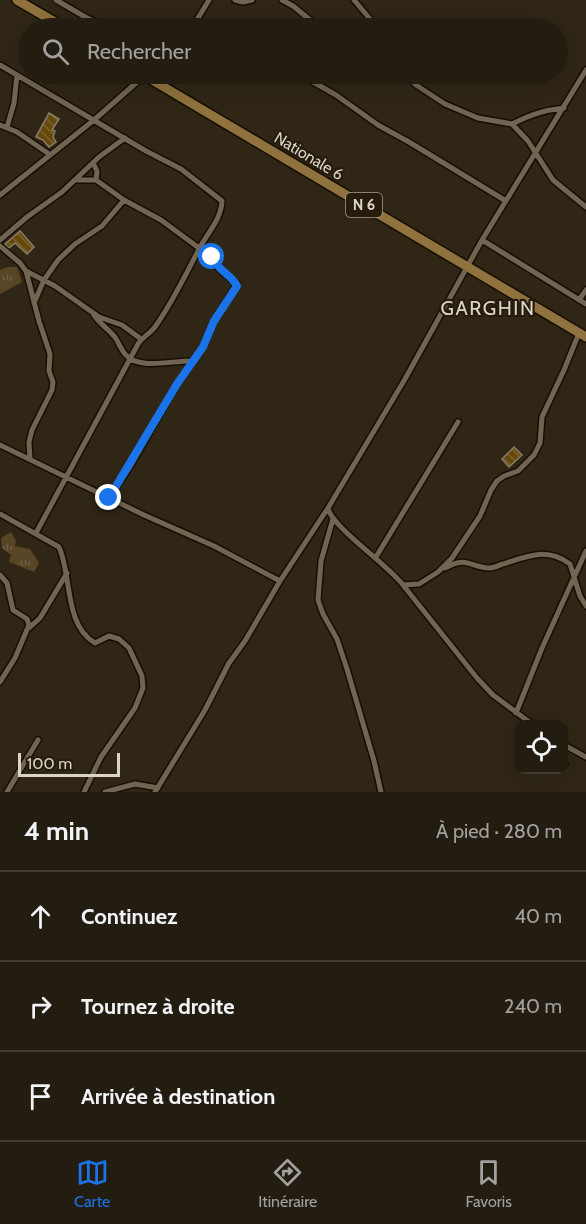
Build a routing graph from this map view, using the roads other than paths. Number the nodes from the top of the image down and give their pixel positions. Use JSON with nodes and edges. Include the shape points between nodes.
{"nodes":[{"id":1,"x":17,"y":0,"type":"edge"},
{"id":2,"x":56,"y":0,"type":"edge"},
{"id":3,"x":209,"y":0,"type":"edge"},
{"id":4,"x":235,"y":0,"type":"edge"},
{"id":5,"x":252,"y":0,"type":"edge"},
{"id":6,"x":282,"y":0,"type":"edge"},
{"id":7,"x":354,"y":0,"type":"edge"},
{"id":8,"x":47,"y":18,"type":"edge"},
{"id":9,"x":91,"y":18,"type":"edge"},
{"id":10,"x":198,"y":18,"type":"edge"},
{"id":11,"x":308,"y":18,"type":"edge"},
{"id":12,"x":369,"y":18,"type":"edge"},
{"id":13,"x":0,"y":65,"type":"edge"},
{"id":14,"x":586,"y":70,"type":"edge"},
{"id":15,"x":17,"y":75,"type":"joint"},
{"id":16,"x":32,"y":84,"type":"edge"},
{"id":17,"x":132,"y":84,"type":"edge"},
{"id":18,"x":159,"y":84,"type":"edge"},
{"id":19,"x":317,"y":84,"type":"edge"},
{"id":20,"x":415,"y":84,"type":"edge"},
{"id":21,"x":564,"y":108,"type":"junction"},
{"id":22,"x":93,"y":120,"type":"junction"},
{"id":23,"x":512,"y":124,"type":"junction"},
{"id":24,"x":0,"y":125,"type":"edge"},
{"id":25,"x":7,"y":127,"type":"junction"},
{"id":26,"x":125,"y":138,"type":"junction"},
{"id":27,"x":536,"y":153,"type":"junction"},
{"id":28,"x":49,"y":154,"type":"junction"},
{"id":29,"x":93,"y":164,"type":"junction"},
{"id":30,"x":77,"y":180,"type":"junction"},
{"id":31,"x":96,"y":180,"type":"junction"},
{"id":32,"x":0,"y":195,"type":"edge"},
{"id":33,"x":124,"y":200,"type":"junction"},
{"id":34,"x":506,"y":201,"type":"junction"},
{"id":35,"x":586,"y":207,"type":"edge"},
{"id":36,"x":0,"y":240,"type":"edge"},
{"id":37,"x":482,"y":240,"type":"junction"},
{"id":38,"x":0,"y":246,"type":"edge"},
{"id":39,"x":199,"y":248,"type":"junction"},
{"id":40,"x":467,"y":266,"type":"junction"},
{"id":41,"x":26,"y":272,"type":"junction"},
{"id":42,"x":44,"y":280,"type":"junction"},
{"id":43,"x":586,"y":290,"type":"edge"},
{"id":44,"x":579,"y":300,"type":"junction"},
{"id":45,"x":33,"y":303,"type":"junction"},
{"id":46,"x":586,"y":304,"type":"edge"},
{"id":47,"x":93,"y":312,"type":"junction"},
{"id":48,"x":583,"y":335,"type":"edge"},
{"id":49,"x":141,"y":339,"type":"junction"},
{"id":50,"x":131,"y":360,"type":"junction"},
{"id":51,"x":193,"y":361,"type":"junction"},
{"id":52,"x":459,"y":422,"type":"dead end"},
{"id":53,"x":0,"y":445,"type":"edge"},
{"id":54,"x":30,"y":459,"type":"junction"},
{"id":55,"x":65,"y":477,"type":"junction"},
{"id":56,"x":109,"y":498,"type":"junction"},
{"id":57,"x":328,"y":508,"type":"junction"},
{"id":58,"x":0,"y":514,"type":"edge"},
{"id":59,"x":333,"y":519,"type":"junction"},
{"id":60,"x":36,"y":534,"type":"junction"},
{"id":61,"x":586,"y":551,"type":"edge"},
{"id":62,"x":376,"y":557,"type":"junction"},
{"id":63,"x":438,"y":572,"type":"junction"},
{"id":64,"x":67,"y":573,"type":"junction"},
{"id":65,"x":0,"y":575,"type":"edge"},
{"id":66,"x":574,"y":576,"type":"junction"},
{"id":67,"x":280,"y":581,"type":"junction"},
{"id":68,"x":403,"y":585,"type":"junction"},
{"id":69,"x":586,"y":606,"type":"edge"},
{"id":70,"x":28,"y":628,"type":"junction"},
{"id":71,"x":0,"y":682,"type":"edge"},
{"id":72,"x":516,"y":713,"type":"junction"},
{"id":73,"x":526,"y":720,"type":"edge"},
{"id":74,"x":38,"y":740,"type":"dead end"},
{"id":75,"x":568,"y":746,"type":"edge"},
{"id":76,"x":586,"y":757,"type":"edge"},
{"id":77,"x":157,"y":790,"type":"edge"},
{"id":78,"x":7,"y":792,"type":"edge"},
{"id":79,"x":84,"y":792,"type":"edge"},
{"id":80,"x":105,"y":792,"type":"edge"},
{"id":81,"x":381,"y":792,"type":"edge"}],
"edges":[{"from":1,"to":8,"type":"main road"},
{"from":2,"to":9,"type":"street"},
{"from":3,"to":10,"type":"street"},
{"from":4,"to":5,"type":"street"},
{"from":6,"to":11,"type":"street"},
{"from":7,"to":12,"type":"street"},
{"from":13,"to":15,"type":"street"},
{"from":14,"to":21,"type":"street"},
{"from":15,"to":25,"type":"street"},
{"from":16,"to":22,"type":"street"},
{"from":17,"to":22,"type":"street"},
{"from":18,"to":40,"type":"main road","name":"Nationale 6","number":"N 6"},
{"from":19,"to":34,"type":"street","via":[[378,126]]},
{"from":20,"to":23,"type":"street","via":[[477,118]]},
{"from":21,"to":23,"type":"street","via":[[544,110]]},
{"from":21,"to":27,"type":"street"},
{"from":22,"to":26,"type":"street"},
{"from":22,"to":28,"type":"street"},
{"from":23,"to":27,"type":"street"},
{"from":24,"to":25,"type":"street"},
{"from":25,"to":28,"type":"street"},
{"from":26,"to":29,"type":"street"},
{"from":26,"to":39,"type":"street","via":[[181,169],[222,201],[219,218]]},
{"from":27,"to":34,"type":"street"},
{"from":27,"to":35,"type":"street","via":[[553,180]]},
{"from":28,"to":32,"type":"street"},
{"from":29,"to":30,"type":"street"},
{"from":29,"to":31,"type":"street"},
{"from":30,"to":31,"type":"street"},
{"from":30,"to":36,"type":"street"},
{"from":31,"to":33,"type":"street"},
{"from":33,"to":39,"type":"street","via":[[161,220]]},
{"from":33,"to":42,"type":"street","via":[[102,226],[64,253]]},
{"from":34,"to":37,"type":"street"},
{"from":37,"to":40,"type":"street"},
{"from":37,"to":44,"type":"street"},
{"from":38,"to":41,"type":"street"},
{"from":39,"to":49,"type":"street","via":[[167,309]]},
{"from":39,"to":51,"type":"street","via":[[210,253],[219,269],[237,286]]},
{"from":40,"to":48,"type":"main road","name":"Nationale 6","number":"N 6"},
{"from":40,"to":57,"type":"street"},
{"from":41,"to":42,"type":"street"},
{"from":41,"to":45,"type":"street"},
{"from":42,"to":45,"type":"street"},
{"from":42,"to":47,"type":"street"},
{"from":43,"to":44,"type":"street"},
{"from":44,"to":46,"type":"street"},
{"from":45,"to":54,"type":"street","via":[[50,354],[53,382],[32,430]]},
{"from":47,"to":49,"type":"street"},
{"from":47,"to":50,"type":"street"},
{"from":48,"to":63,"type":"street","via":[[542,417],[537,449],[518,471],[497,481],[480,516]]},
{"from":49,"to":50,"type":"street"},
{"from":50,"to":51,"type":"street"},
{"from":50,"to":55,"type":"street"},
{"from":51,"to":56,"type":"street"},
{"from":52,"to":62,"type":"street"},
{"from":53,"to":54,"type":"street"},
{"from":54,"to":55,"type":"street"},
{"from":55,"to":56,"type":"street"},
{"from":55,"to":60,"type":"street"},
{"from":56,"to":67,"type":"street"},
{"from":57,"to":59,"type":"street"},
{"from":57,"to":67,"type":"street"},
{"from":58,"to":60,"type":"street"},
{"from":59,"to":62,"type":"street"},
{"from":59,"to":81,"type":"street","via":[[321,561],[318,600],[347,669]]},
{"from":60,"to":64,"type":"street","via":[[59,548]]},
{"from":61,"to":66,"type":"street"},
{"from":62,"to":68,"type":"street"},
{"from":63,"to":66,"type":"street","via":[[454,562],[489,568],[549,554],[570,564]]},
{"from":63,"to":68,"type":"street","via":[[419,584]]},
{"from":64,"to":70,"type":"street","via":[[40,618]]},
{"from":64,"to":79,"type":"street","via":[[72,613],[86,636],[95,642],[109,636],[119,639],[129,648],[142,676],[135,708],[101,757]]},
{"from":65,"to":70,"type":"street","via":[[7,583],[11,607],[29,622]]},
{"from":66,"to":69,"type":"street"},
{"from":66,"to":72,"type":"street"},
{"from":67,"to":77,"type":"street"},
{"from":68,"to":72,"type":"street","via":[[477,678]]},
{"from":70,"to":71,"type":"street"},
{"from":72,"to":73,"type":"street"},
{"from":74,"to":78,"type":"street"},
{"from":75,"to":76,"type":"street"},
{"from":77,"to":80,"type":"street","via":[[135,784]]}]}
